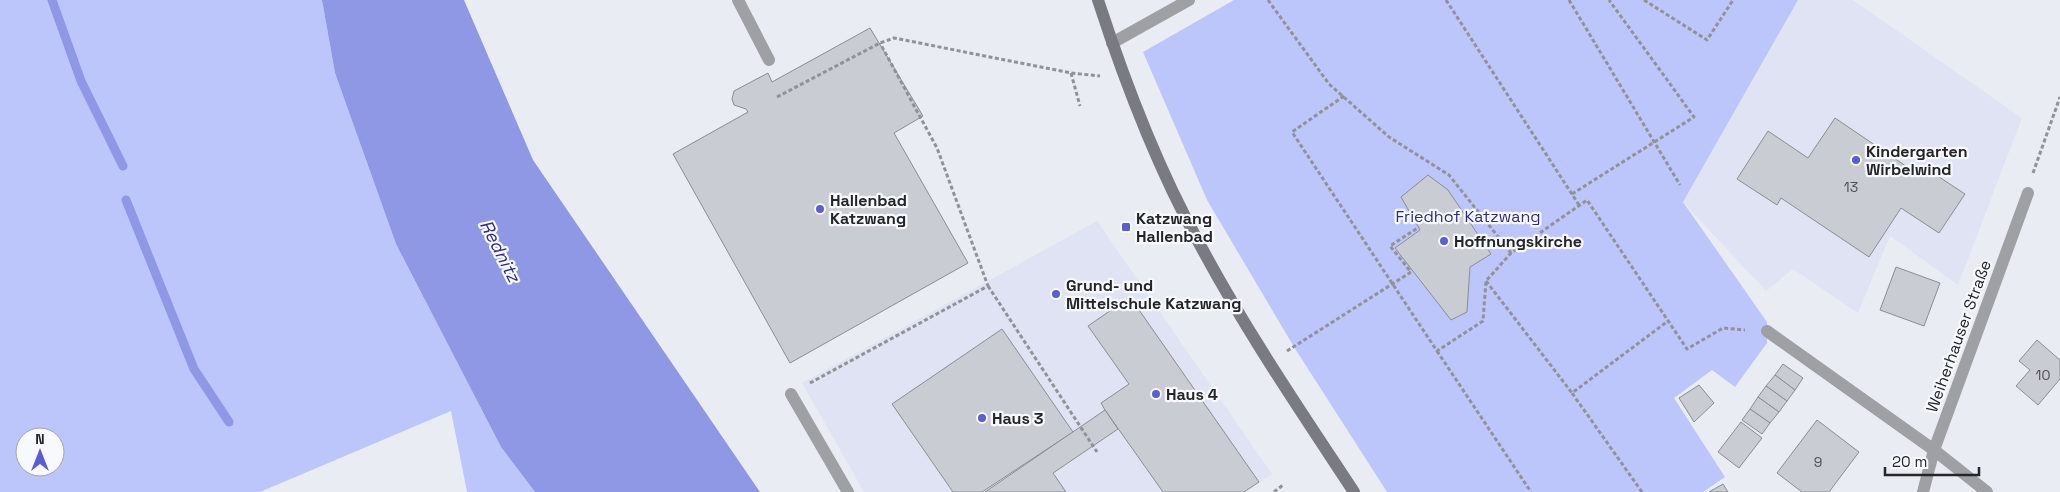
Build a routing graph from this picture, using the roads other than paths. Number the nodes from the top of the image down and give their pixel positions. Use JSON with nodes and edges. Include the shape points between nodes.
{"nodes":[{"id":1,"x":738,"y":0,"type":"edge"},
{"id":2,"x":1098,"y":0,"type":"edge"},
{"id":3,"x":1188,"y":0,"type":"edge"},
{"id":4,"x":1112,"y":43,"type":"junction"},
{"id":5,"x":769,"y":60,"type":"dead end"},
{"id":6,"x":2028,"y":193,"type":"road end"},
{"id":7,"x":1767,"y":331,"type":"road end"},
{"id":8,"x":792,"y":394,"type":"road end"},
{"id":9,"x":1934,"y":450,"type":"junction"},
{"id":10,"x":848,"y":492,"type":"edge"},
{"id":11,"x":1354,"y":492,"type":"edge"},
{"id":12,"x":1923,"y":492,"type":"edge"},
{"id":13,"x":1987,"y":492,"type":"edge"}],
"edges":[{"from":1,"to":5,"type":"street"},
{"from":2,"to":4,"type":"main road"},
{"from":3,"to":4,"type":"street"},
{"from":4,"to":11,"type":"main road","via":[[1142,123],[1186,220],[1268,361]]},
{"from":6,"to":9,"type":"street","name":"Weiherhauser Straße"},
{"from":7,"to":9,"type":"street"},
{"from":8,"to":10,"type":"street"},
{"from":9,"to":12,"type":"street","name":"Weiherhauser Straße"},
{"from":9,"to":13,"type":"street"}]}
